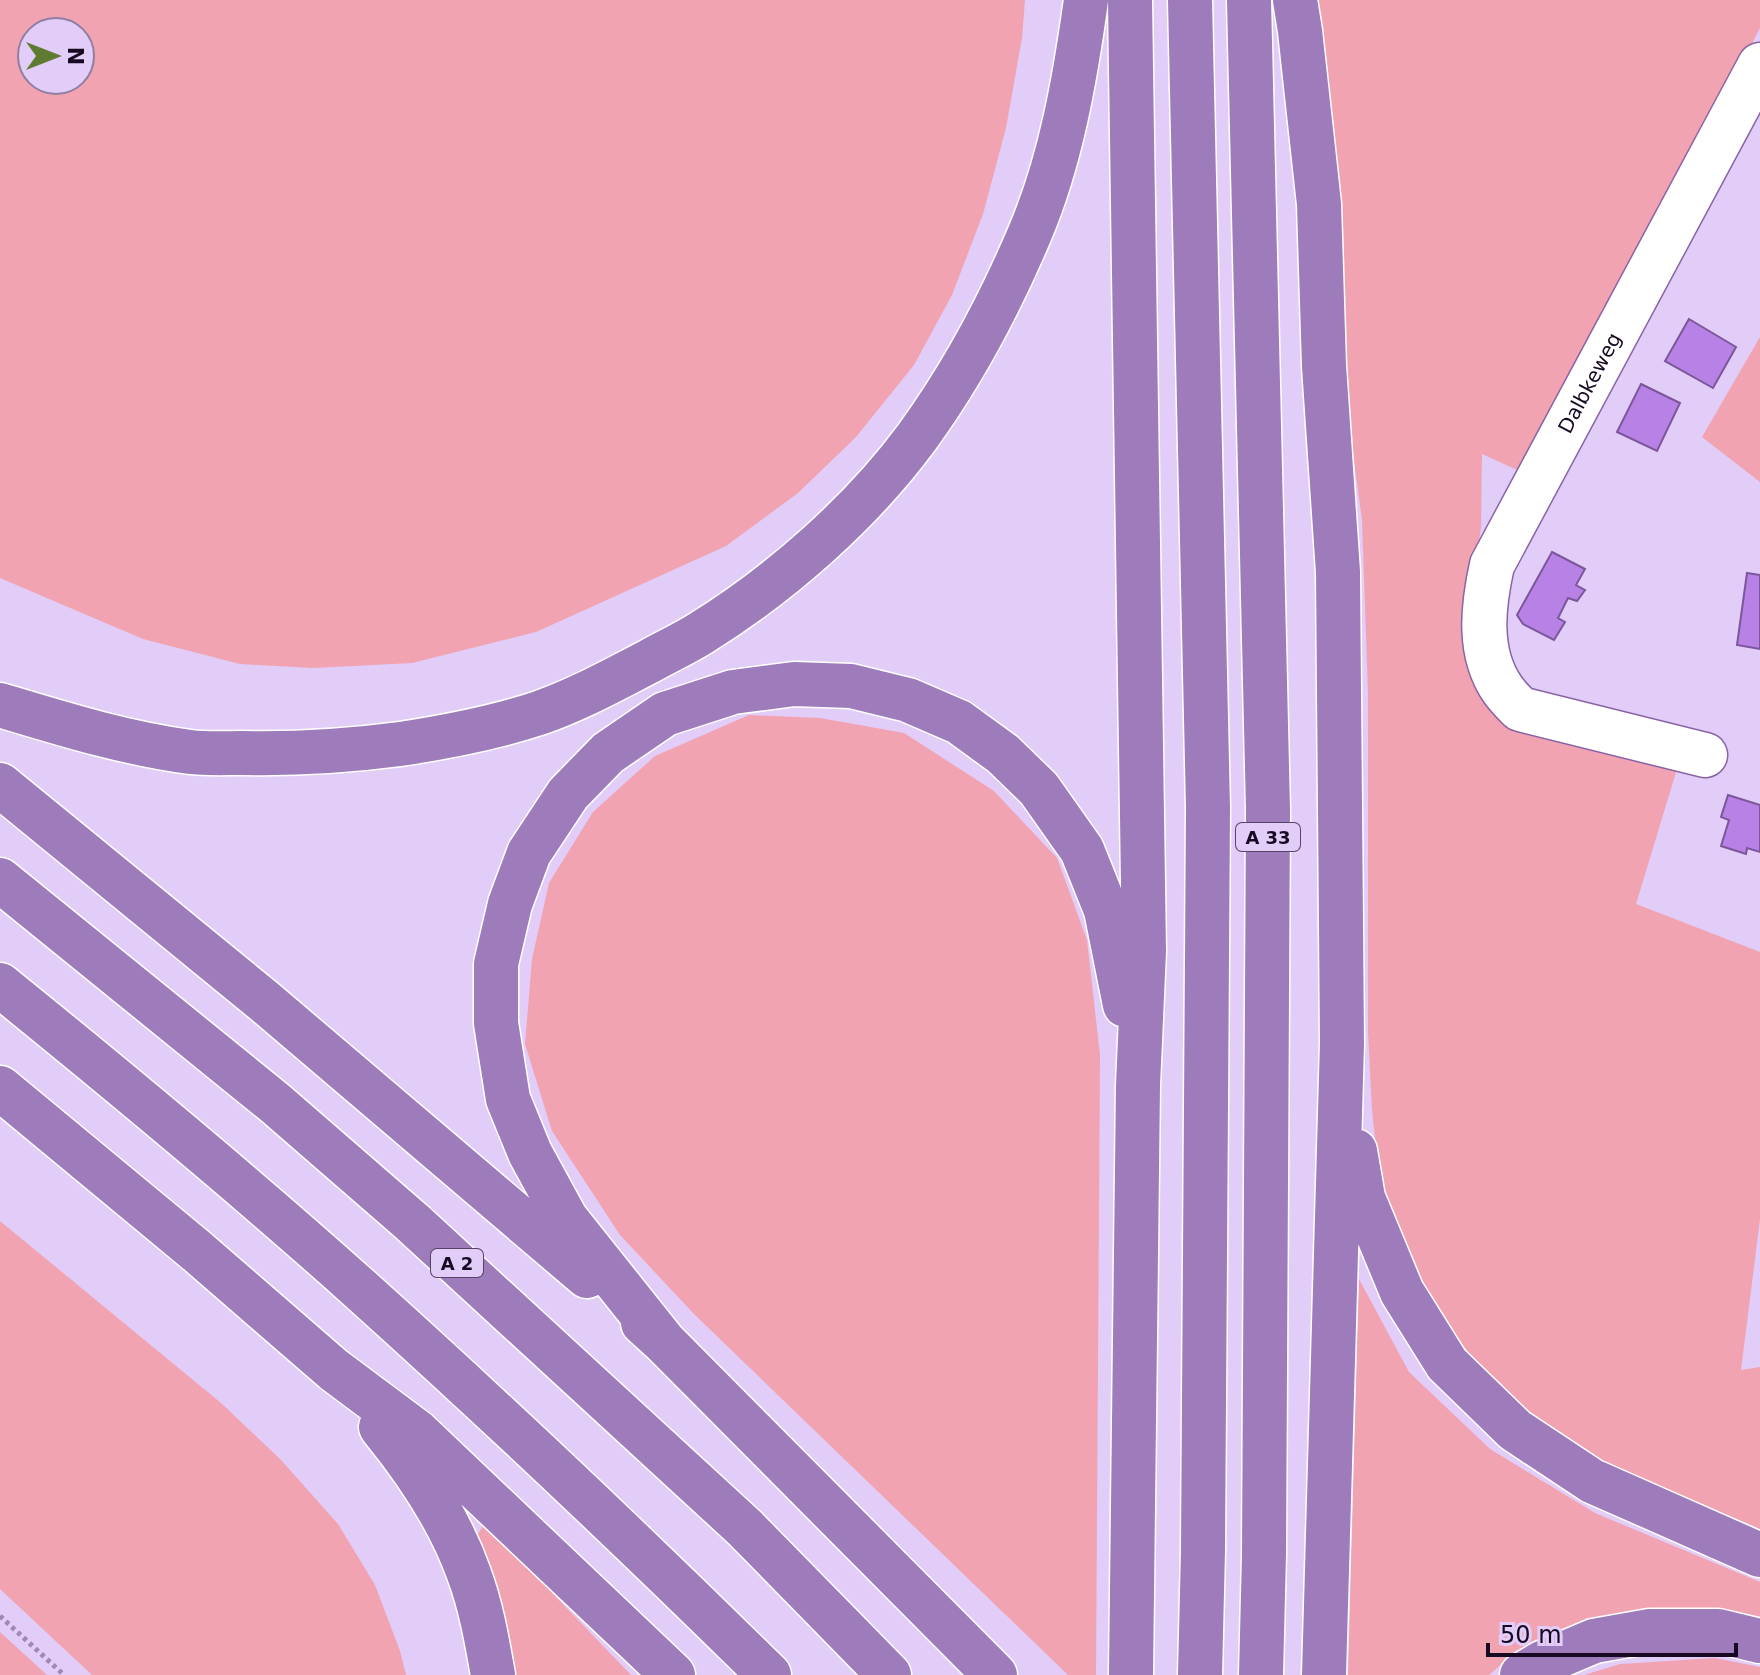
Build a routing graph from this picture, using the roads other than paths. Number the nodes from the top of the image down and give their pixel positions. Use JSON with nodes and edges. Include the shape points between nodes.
{"nodes":[{"id":1,"x":1086,"y":0,"type":"edge"},
{"id":2,"x":1130,"y":0,"type":"edge"},
{"id":3,"x":1190,"y":0,"type":"edge"},
{"id":4,"x":1249,"y":0,"type":"edge"},
{"id":5,"x":1295,"y":0,"type":"edge"},
{"id":6,"x":1760,"y":65,"type":"edge"},
{"id":7,"x":0,"y":705,"type":"edge"},
{"id":8,"x":1705,"y":755,"type":"dead end"},
{"id":9,"x":0,"y":785,"type":"edge"},
{"id":10,"x":0,"y":880,"type":"edge"},
{"id":11,"x":0,"y":985,"type":"edge"},
{"id":12,"x":1342,"y":1043,"type":"junction"},
{"id":13,"x":1138,"y":1085,"type":"junction"},
{"id":14,"x":0,"y":1088,"type":"edge"},
{"id":15,"x":664,"y":1342,"type":"junction"},
{"id":16,"x":334,"y":1370,"type":"junction"},
{"id":17,"x":1760,"y":1555,"type":"edge"},
{"id":18,"x":1760,"y":1641,"type":"edge"},
{"id":19,"x":493,"y":1675,"type":"edge"},
{"id":20,"x":673,"y":1675,"type":"edge"},
{"id":21,"x":769,"y":1675,"type":"edge"},
{"id":22,"x":889,"y":1675,"type":"edge"},
{"id":23,"x":995,"y":1675,"type":"edge"},
{"id":24,"x":1131,"y":1675,"type":"edge"},
{"id":25,"x":1200,"y":1675,"type":"edge"},
{"id":26,"x":1261,"y":1675,"type":"edge"},
{"id":27,"x":1324,"y":1675,"type":"edge"},
{"id":28,"x":1522,"y":1675,"type":"edge"}],
"edges":[{"from":1,"to":7,"type":"highway","via":[[1057,154],[1031,231],[948,391],[915,439],[832,530],[759,593],[700,634],[540,713],[455,735],[366,748],[285,754],[193,752],[105,737]]},
{"from":2,"to":13,"type":"highway","via":[[1144,951]]},
{"from":3,"to":25,"type":"highway","number":"A 33","via":[[1208,808]]},
{"from":4,"to":26,"type":"highway","number":"A 33","via":[[1268,810]]},
{"from":5,"to":12,"type":"highway","via":[[1319,204],[1338,572]]},
{"from":6,"to":8,"type":"street","name":"Dalbkeweg","via":[[1492,565],[1486,592],[1484,640],[1491,668],[1520,709]]},
{"from":9,"to":15,"type":"highway"},
{"from":10,"to":22,"type":"highway","number":"A 2","via":[[412,1222],[745,1528]]},
{"from":11,"to":21,"type":"highway","via":[[358,1288],[555,1467]]},
{"from":12,"to":17,"type":"highway","via":[[1363,1198],[1402,1292],[1447,1364],[1515,1430],[1592,1481]]},
{"from":12,"to":27,"type":"highway"},
{"from":13,"to":15,"type":"highway","via":[[1097,886],[1082,850],[1039,789],[1003,754],[959,722],[908,700],[851,686],[794,684],[733,692],[665,714],[608,753],[568,794],[544,829],[510,904],[496,964],[496,1023],[508,1099],[530,1153],[566,1219]]},
{"from":13,"to":24,"type":"highway"},
{"from":14,"to":16,"type":"highway"},
{"from":15,"to":23,"type":"highway"},
{"from":16,"to":19,"type":"highway","via":[[402,1452],[445,1518],[469,1573]]},
{"from":16,"to":20,"type":"highway","via":[[417,1432]]},
{"from":18,"to":28,"type":"highway","via":[[1718,1631],[1650,1631],[1594,1641]]}]}
